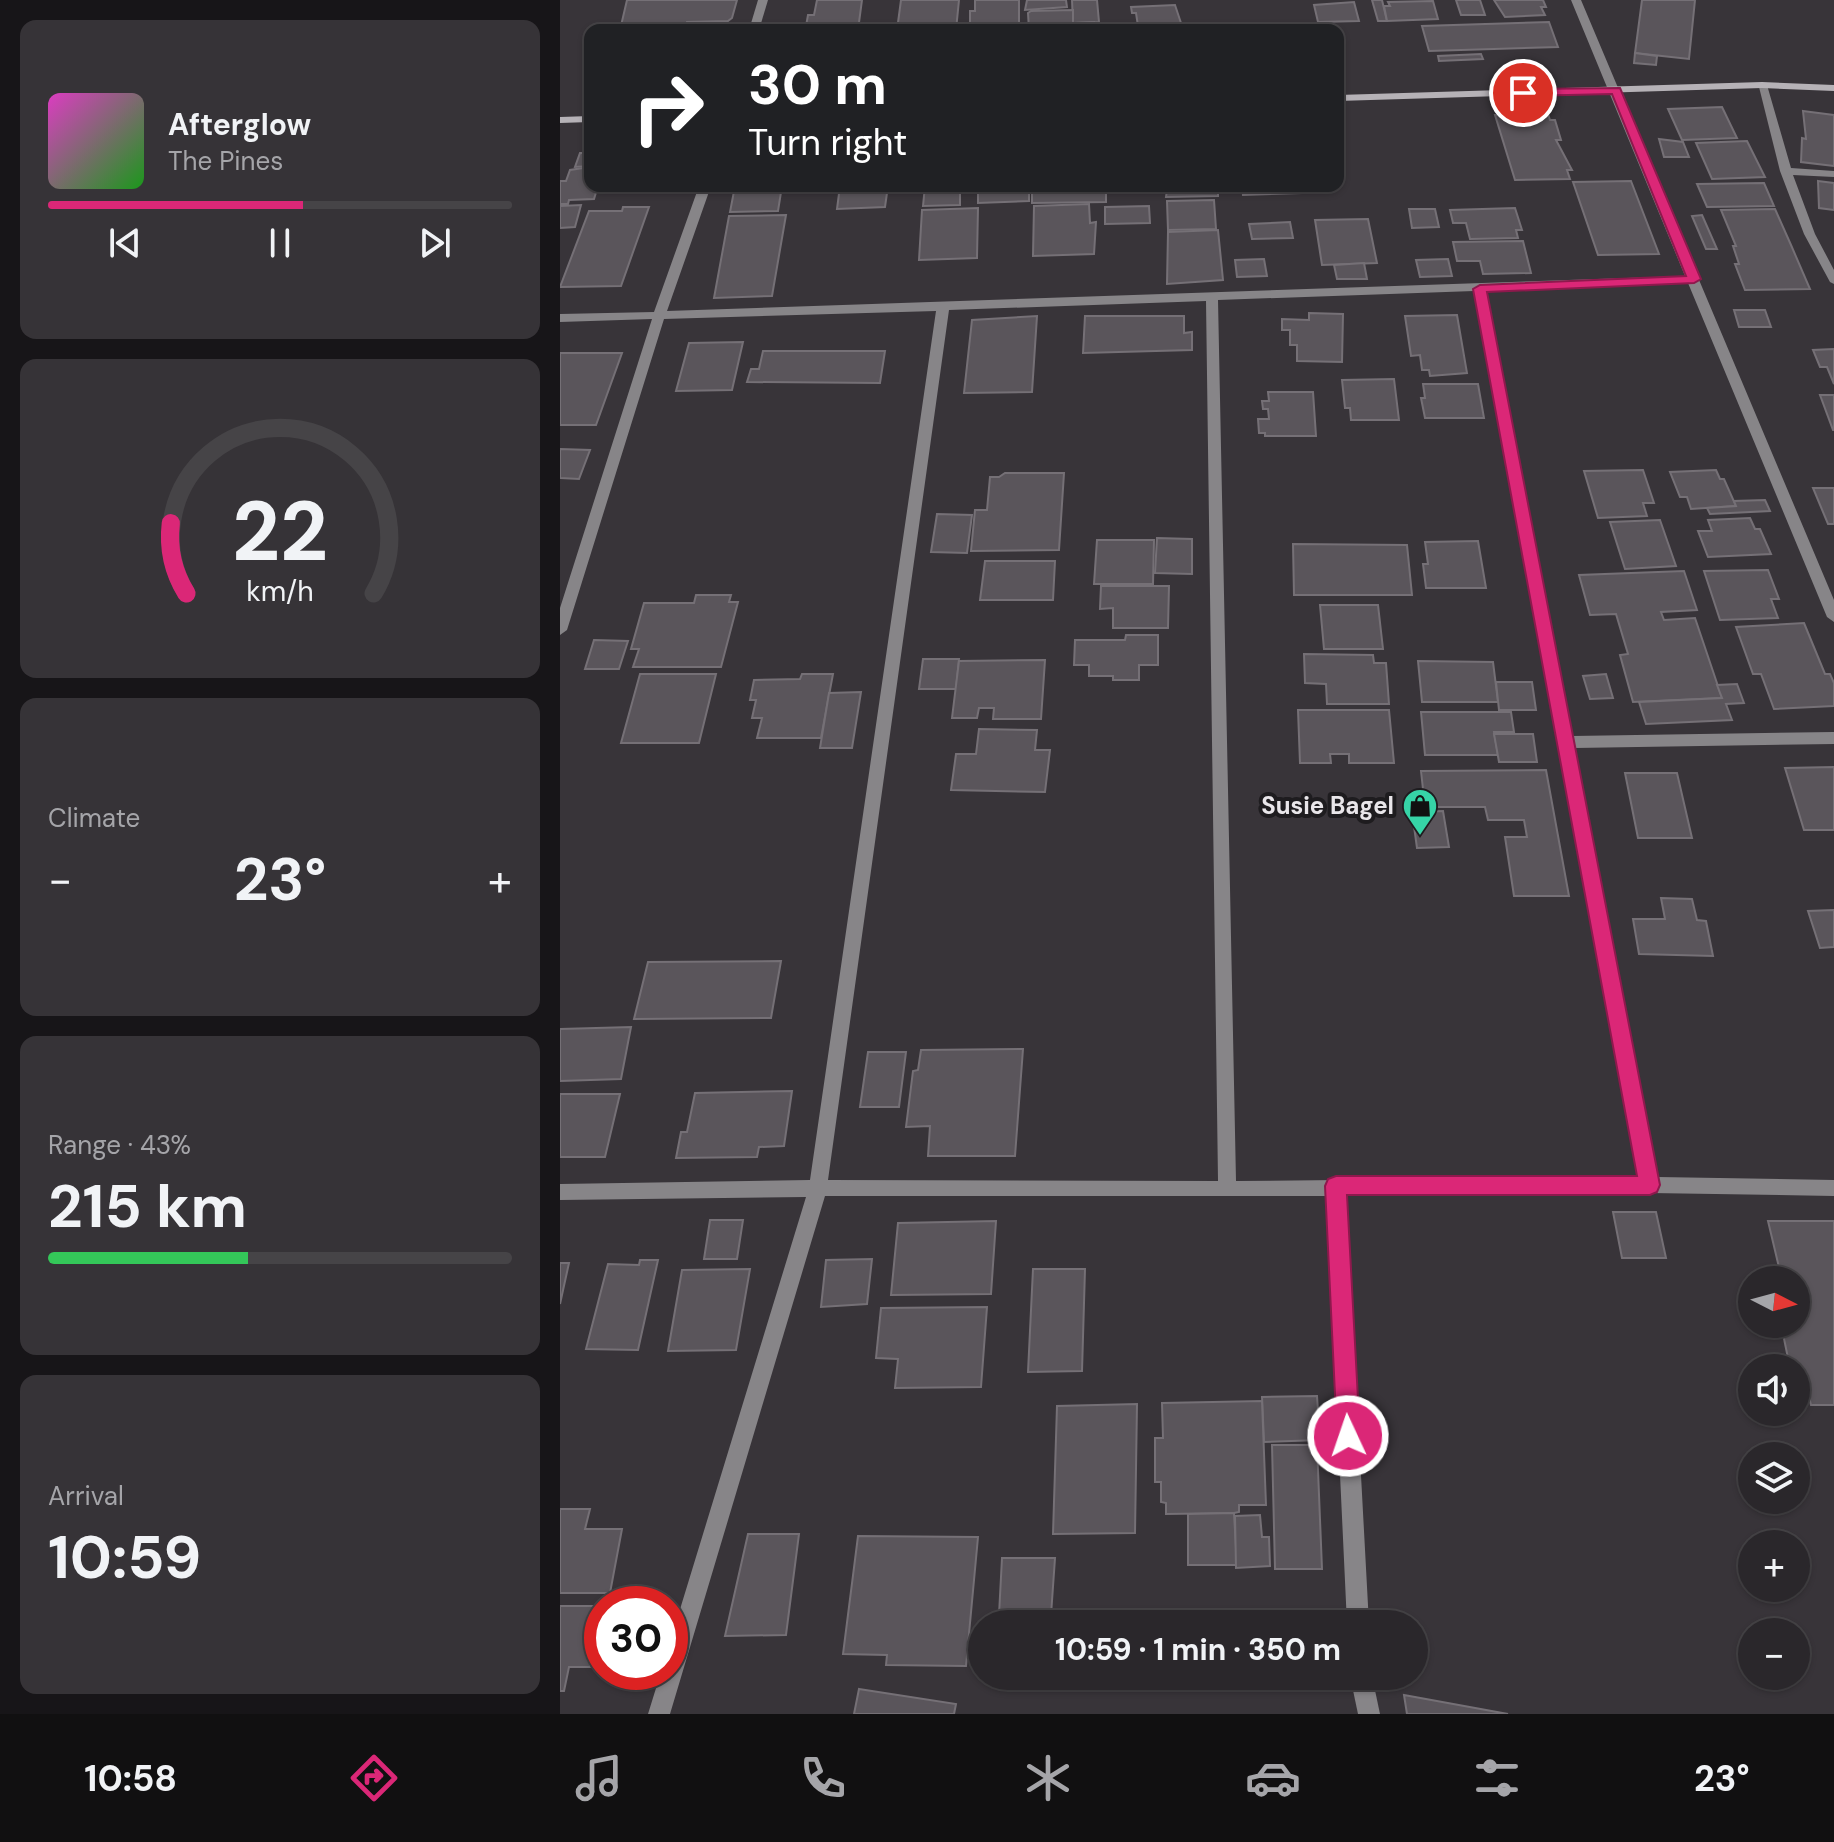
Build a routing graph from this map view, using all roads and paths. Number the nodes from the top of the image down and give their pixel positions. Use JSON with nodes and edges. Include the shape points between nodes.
{"nodes":[{"id":1,"x":763,"y":0,"type":"edge"},
{"id":2,"x":1576,"y":0,"type":"edge"},
{"id":3,"x":756,"y":24,"type":"edge"},
{"id":4,"x":1762,"y":85,"type":"junction"},
{"id":5,"x":1834,"y":88,"type":"edge"},
{"id":6,"x":1616,"y":90,"type":"junction"},
{"id":7,"x":1344,"y":98,"type":"edge"},
{"id":8,"x":584,"y":119,"type":"edge"},
{"id":9,"x":560,"y":120,"type":"edge"},
{"id":10,"x":1785,"y":171,"type":"junction"},
{"id":11,"x":1834,"y":174,"type":"edge"},
{"id":12,"x":703,"y":192,"type":"edge"},
{"id":13,"x":1834,"y":253,"type":"edge"},
{"id":14,"x":1819,"y":255,"type":"junction"},
{"id":15,"x":1694,"y":279,"type":"junction"},
{"id":16,"x":1834,"y":280,"type":"edge"},
{"id":17,"x":1480,"y":289,"type":"junction"},
{"id":18,"x":1212,"y":295,"type":"junction"},
{"id":19,"x":943,"y":307,"type":"junction"},
{"id":20,"x":660,"y":313,"type":"junction"},
{"id":21,"x":560,"y":318,"type":"edge"},
{"id":22,"x":1834,"y":617,"type":"edge"},
{"id":23,"x":560,"y":630,"type":"edge"},
{"id":24,"x":1834,"y":738,"type":"edge"},
{"id":25,"x":1565,"y":742,"type":"junction"},
{"id":26,"x":1650,"y":1185,"type":"junction"},
{"id":27,"x":1336,"y":1186,"type":"junction"},
{"id":28,"x":818,"y":1188,"type":"junction"},
{"id":29,"x":1834,"y":1188,"type":"edge"},
{"id":30,"x":1227,"y":1189,"type":"junction"},
{"id":31,"x":560,"y":1192,"type":"edge"},
{"id":32,"x":1357,"y":1610,"type":"edge"},
{"id":33,"x":1364,"y":1690,"type":"edge"},
{"id":34,"x":659,"y":1714,"type":"edge"},
{"id":35,"x":1369,"y":1714,"type":"edge"}],
"edges":[{"from":1,"to":3,"type":"street"},
{"from":2,"to":6,"type":"street"},
{"from":4,"to":5,"type":"street"},
{"from":4,"to":6,"type":"street"},
{"from":4,"to":10,"type":"street"},
{"from":6,"to":7,"type":"street"},
{"from":6,"to":15,"type":"street"},
{"from":8,"to":9,"type":"street"},
{"from":10,"to":11,"type":"street"},
{"from":10,"to":14,"type":"street"},
{"from":12,"to":20,"type":"street"},
{"from":13,"to":14,"type":"street"},
{"from":14,"to":16,"type":"street"},
{"from":15,"to":17,"type":"street"},
{"from":15,"to":22,"type":"street"},
{"from":17,"to":18,"type":"street"},
{"from":17,"to":25,"type":"street"},
{"from":18,"to":19,"type":"street"},
{"from":18,"to":30,"type":"street"},
{"from":19,"to":20,"type":"street"},
{"from":19,"to":28,"type":"street"},
{"from":20,"to":21,"type":"street"},
{"from":20,"to":23,"type":"street"},
{"from":24,"to":25,"type":"street"},
{"from":25,"to":26,"type":"street"},
{"from":26,"to":27,"type":"street"},
{"from":26,"to":29,"type":"street"},
{"from":27,"to":30,"type":"street"},
{"from":27,"to":32,"type":"street"},
{"from":28,"to":30,"type":"street"},
{"from":28,"to":31,"type":"street"},
{"from":28,"to":34,"type":"street"},
{"from":33,"to":35,"type":"street"}]}
